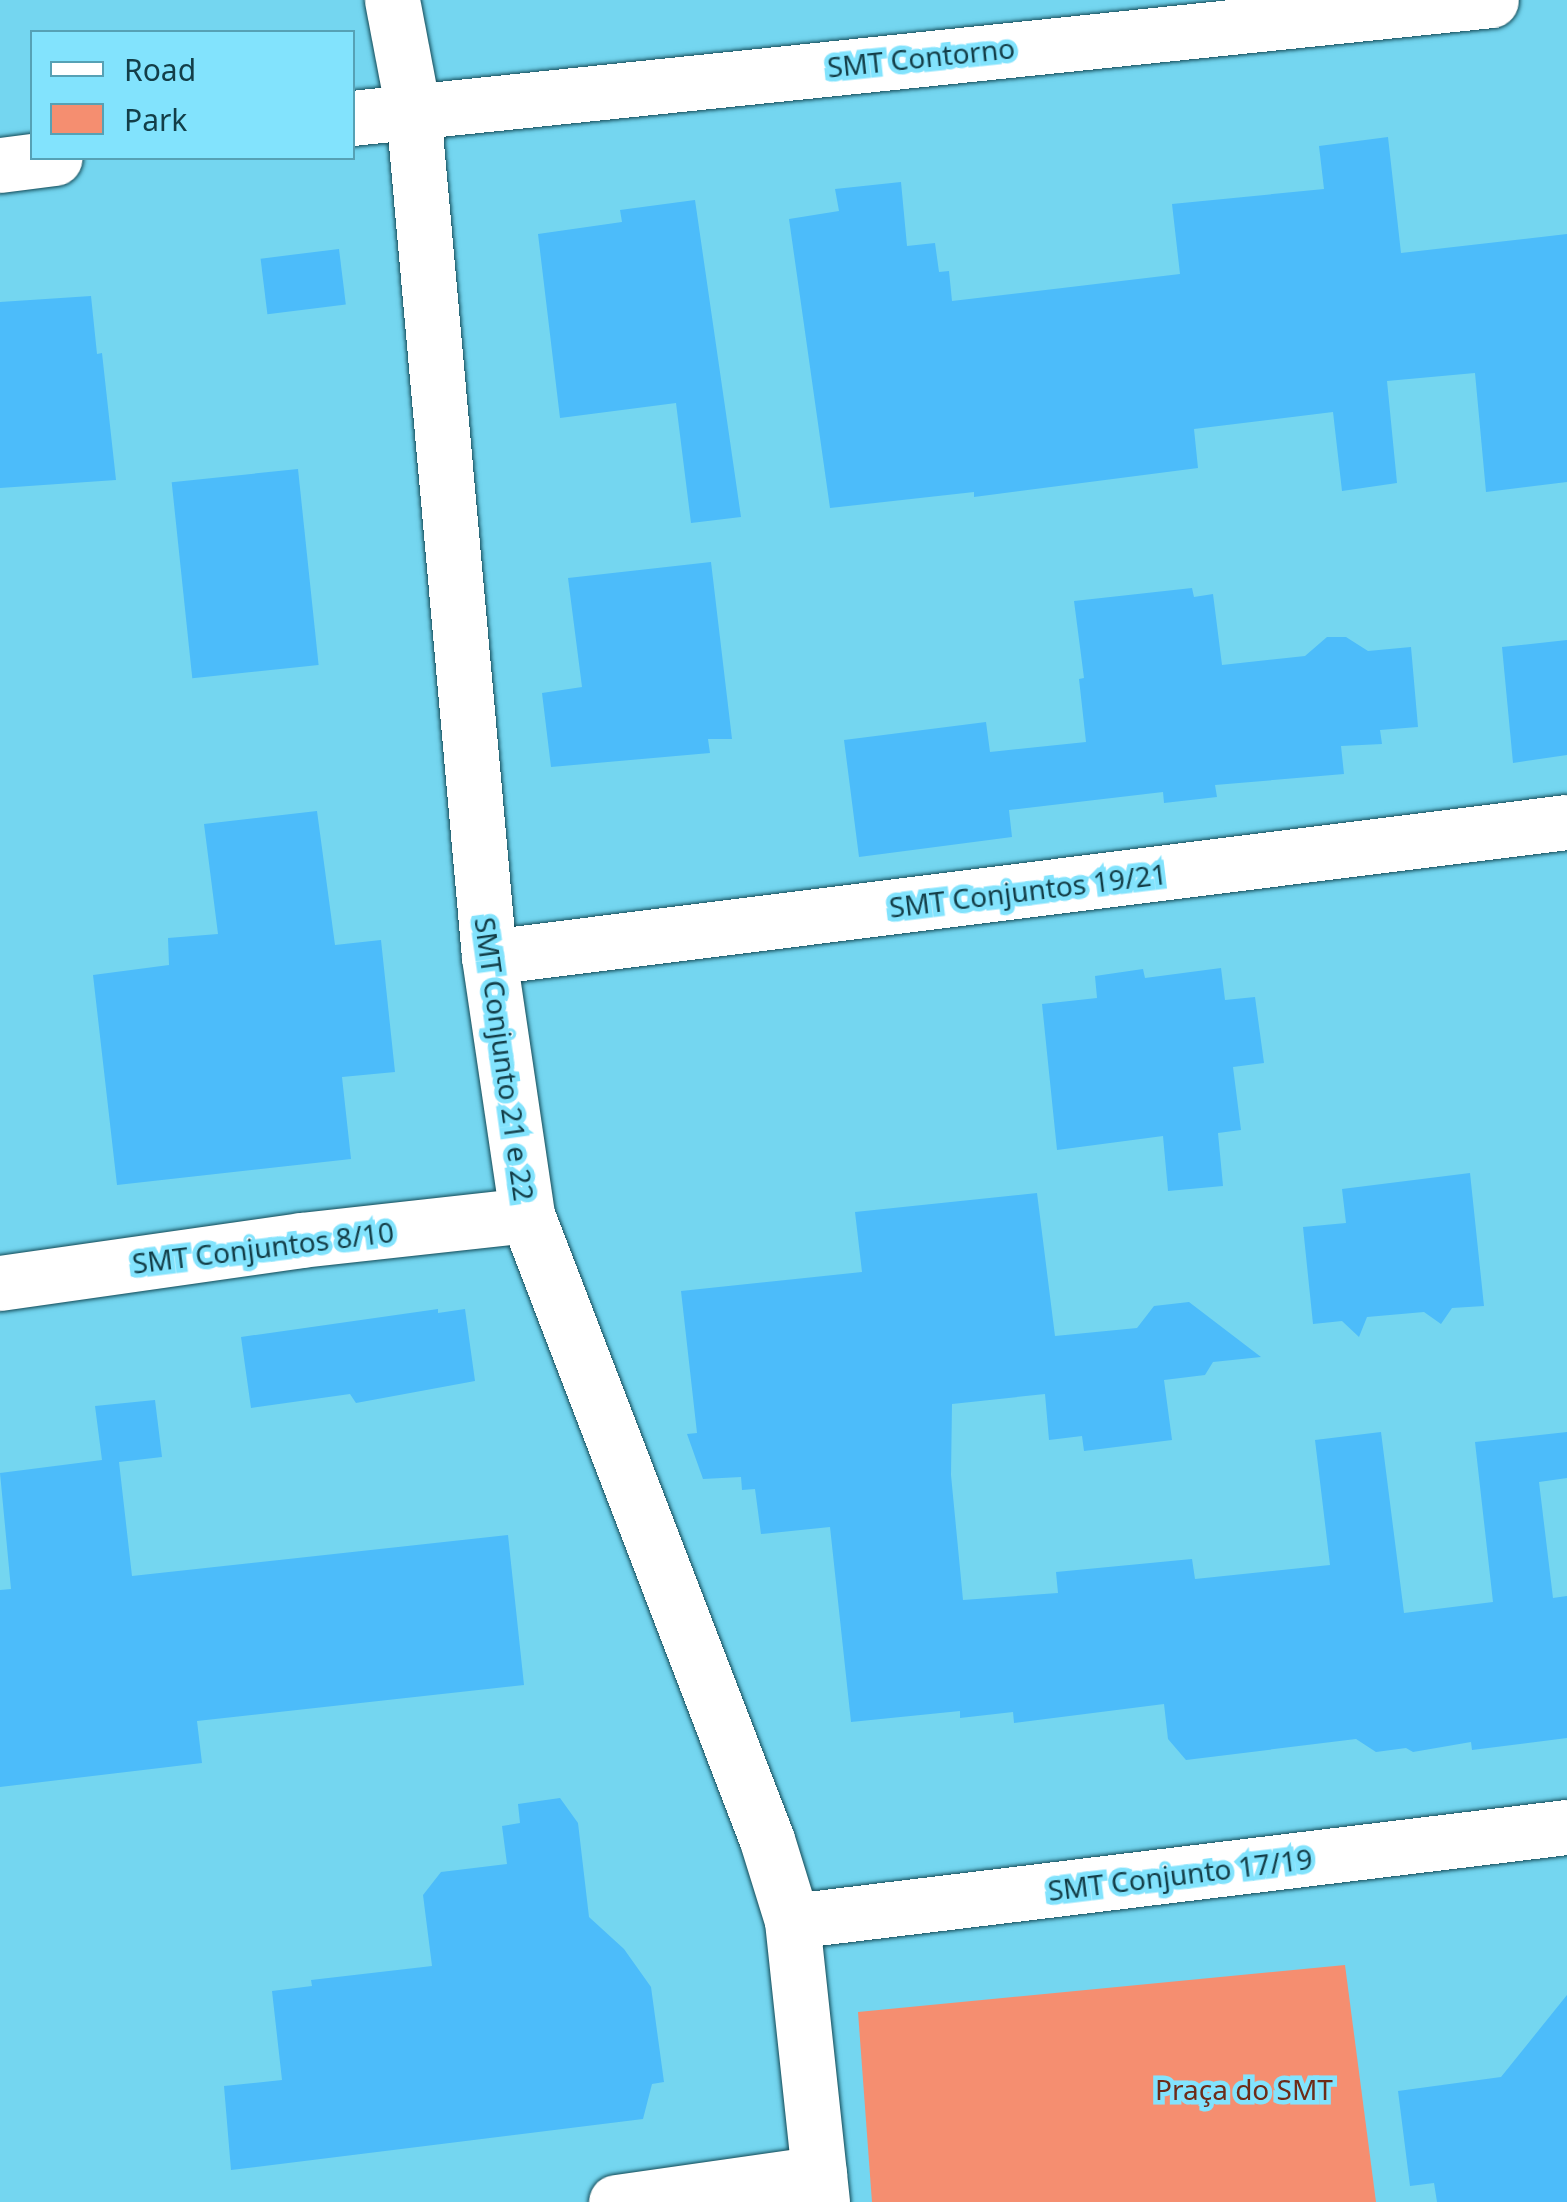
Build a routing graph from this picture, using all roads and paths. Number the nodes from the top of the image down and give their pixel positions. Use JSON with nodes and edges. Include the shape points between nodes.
{"nodes":[{"id":1,"x":392,"y":0,"type":"edge"},
{"id":2,"x":1490,"y":0,"type":"edge"},
{"id":3,"x":1393,"y":4,"type":"edge"},
{"id":4,"x":413,"y":110,"type":"junction"},
{"id":5,"x":355,"y":118,"type":"edge"},
{"id":6,"x":40,"y":160,"type":"edge"},
{"id":7,"x":0,"y":165,"type":"edge"},
{"id":8,"x":1567,"y":822,"type":"edge"},
{"id":9,"x":488,"y":957,"type":"junction"},
{"id":10,"x":527,"y":1215,"type":"junction"},
{"id":11,"x":0,"y":1283,"type":"edge"},
{"id":12,"x":1567,"y":1826,"type":"edge"},
{"id":13,"x":792,"y":1921,"type":"junction"},
{"id":14,"x":820,"y":2188,"type":"edge"},
{"id":15,"x":616,"y":2202,"type":"edge"}],
"edges":[{"from":1,"to":4,"type":"street","name":"SMT Conjunto 21 e 22"},
{"from":2,"to":3,"type":"street","name":"SMT Contorno"},
{"from":3,"to":4,"type":"street","name":"SMT Contorno"},
{"from":4,"to":5,"type":"street","name":"SMT Contorno"},
{"from":4,"to":9,"type":"street","name":"SMT Conjunto 21 e 22"},
{"from":6,"to":7,"type":"street"},
{"from":8,"to":9,"type":"street","name":"SMT Conjuntos 19/21"},
{"from":9,"to":10,"type":"street","name":"SMT Conjunto 21 e 22"},
{"from":10,"to":11,"type":"street","name":"SMT Conjuntos 8/10"},
{"from":10,"to":13,"type":"street","name":"SMT Conjunto 21 e 22","via":[[767,1840]]},
{"from":12,"to":13,"type":"street","name":"SMT Conjunto 17/19"},
{"from":13,"to":14,"type":"street","name":"SMT Conjunto 21 e 22"},
{"from":14,"to":15,"type":"street"}]}
